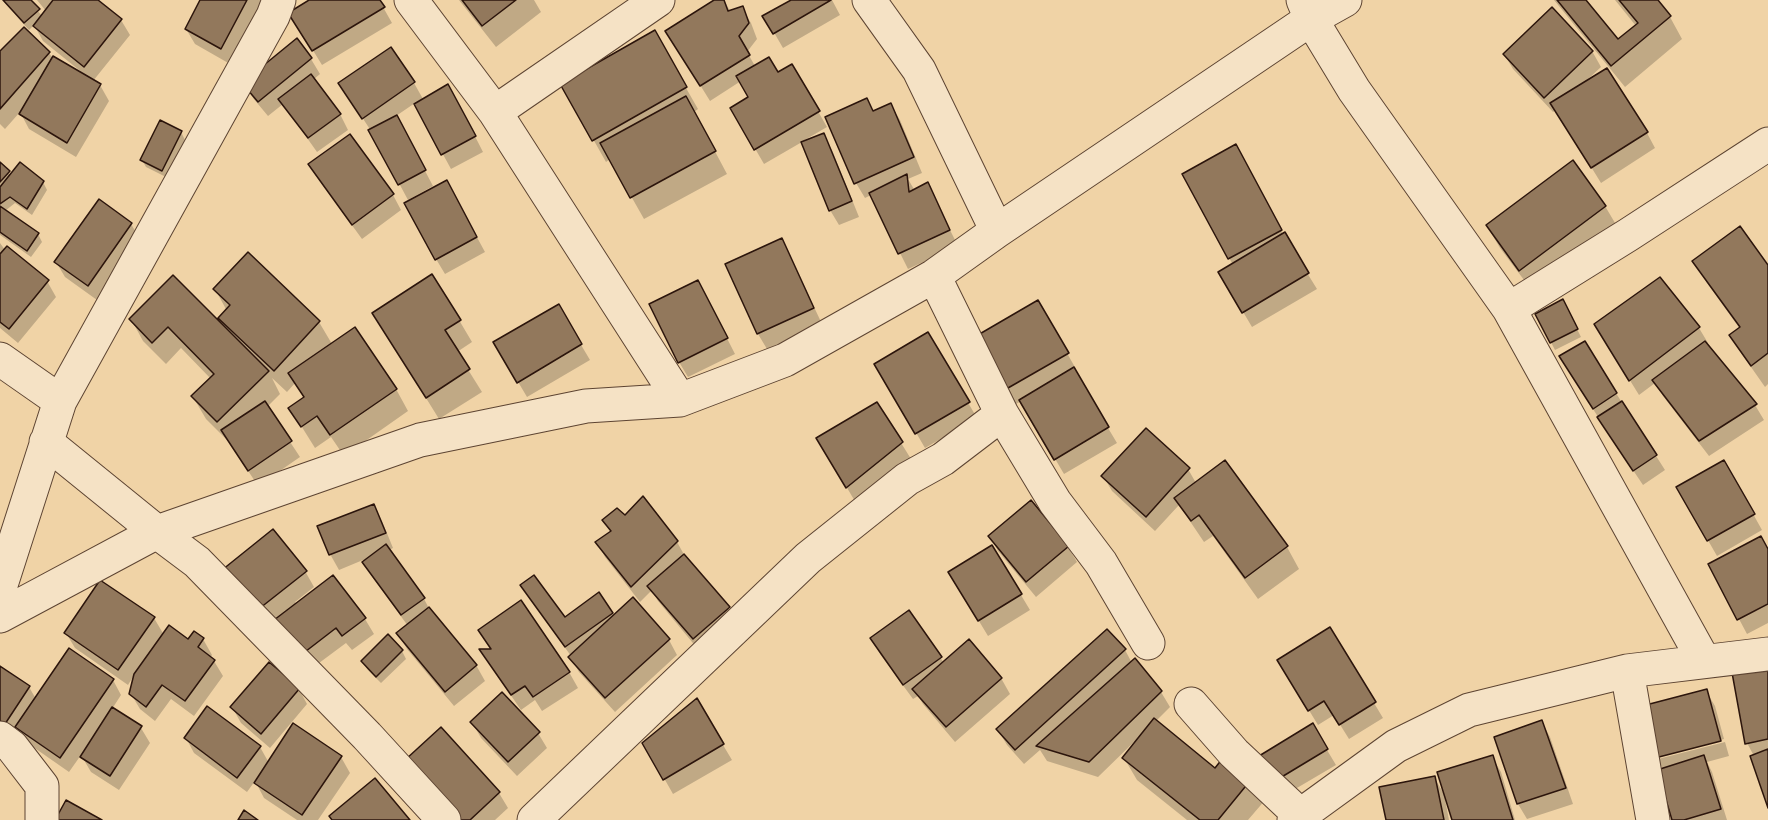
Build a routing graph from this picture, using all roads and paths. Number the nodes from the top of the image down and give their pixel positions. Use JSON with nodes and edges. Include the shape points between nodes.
{"nodes":[{"id":1,"x":279,"y":0,"type":"edge"},
{"id":2,"x":411,"y":0,"type":"edge"},
{"id":3,"x":658,"y":0,"type":"edge"},
{"id":4,"x":869,"y":0,"type":"edge"},
{"id":5,"x":1345,"y":0,"type":"edge"},
{"id":6,"x":1307,"y":9,"type":"edge"},
{"id":7,"x":495,"y":112,"type":"junction"},
{"id":8,"x":1768,"y":144,"type":"edge"},
{"id":9,"x":997,"y":231,"type":"junction"},
{"id":10,"x":934,"y":276,"type":"junction"},
{"id":11,"x":1509,"y":309,"type":"junction"},
{"id":12,"x":0,"y":359,"type":"edge"},
{"id":13,"x":680,"y":399,"type":"junction"},
{"id":14,"x":60,"y":401,"type":"junction"},
{"id":15,"x":1002,"y":414,"type":"junction"},
{"id":16,"x":46,"y":442,"type":"junction"},
{"id":17,"x":157,"y":532,"type":"junction"},
{"id":18,"x":0,"y":588,"type":"edge"},
{"id":19,"x":0,"y":616,"type":"edge"},
{"id":20,"x":1148,"y":643,"type":"dead end"},
{"id":21,"x":1768,"y":654,"type":"edge"},
{"id":22,"x":1704,"y":662,"type":"junction"},
{"id":23,"x":1627,"y":671,"type":"junction"},
{"id":24,"x":1191,"y":704,"type":"dead end"},
{"id":25,"x":0,"y":738,"type":"edge"},
{"id":26,"x":1297,"y":818,"type":"edge"},
{"id":27,"x":42,"y":820,"type":"edge"},
{"id":28,"x":444,"y":820,"type":"edge"},
{"id":29,"x":534,"y":820,"type":"edge"},
{"id":30,"x":1653,"y":820,"type":"edge"}],
"edges":[{"from":1,"to":14,"type":"street"},
{"from":2,"to":7,"type":"street"},
{"from":3,"to":7,"type":"street"},
{"from":4,"to":9,"type":"street","via":[[919,70]]},
{"from":5,"to":6,"type":"street"},
{"from":6,"to":9,"type":"street"},
{"from":6,"to":11,"type":"street","via":[[1354,90]]},
{"from":7,"to":13,"type":"street"},
{"from":8,"to":11,"type":"street"},
{"from":9,"to":10,"type":"street"},
{"from":10,"to":13,"type":"street","via":[[785,360]]},
{"from":10,"to":15,"type":"street"},
{"from":11,"to":22,"type":"street"},
{"from":12,"to":14,"type":"street"},
{"from":13,"to":17,"type":"street","via":[[586,406],[420,440]]},
{"from":14,"to":16,"type":"street"},
{"from":15,"to":20,"type":"street","via":[[1055,502],[1101,563]]},
{"from":15,"to":29,"type":"street","via":[[943,459],[908,479],[808,558]]},
{"from":16,"to":17,"type":"street"},
{"from":16,"to":18,"type":"street"},
{"from":17,"to":19,"type":"street"},
{"from":17,"to":28,"type":"street","via":[[205,570]]},
{"from":21,"to":22,"type":"street"},
{"from":22,"to":23,"type":"street"},
{"from":23,"to":26,"type":"street","via":[[1468,710],[1396,746]]},
{"from":23,"to":30,"type":"street"},
{"from":24,"to":26,"type":"street"},
{"from":25,"to":27,"type":"street","via":[[12,747],[42,786]]}]}
